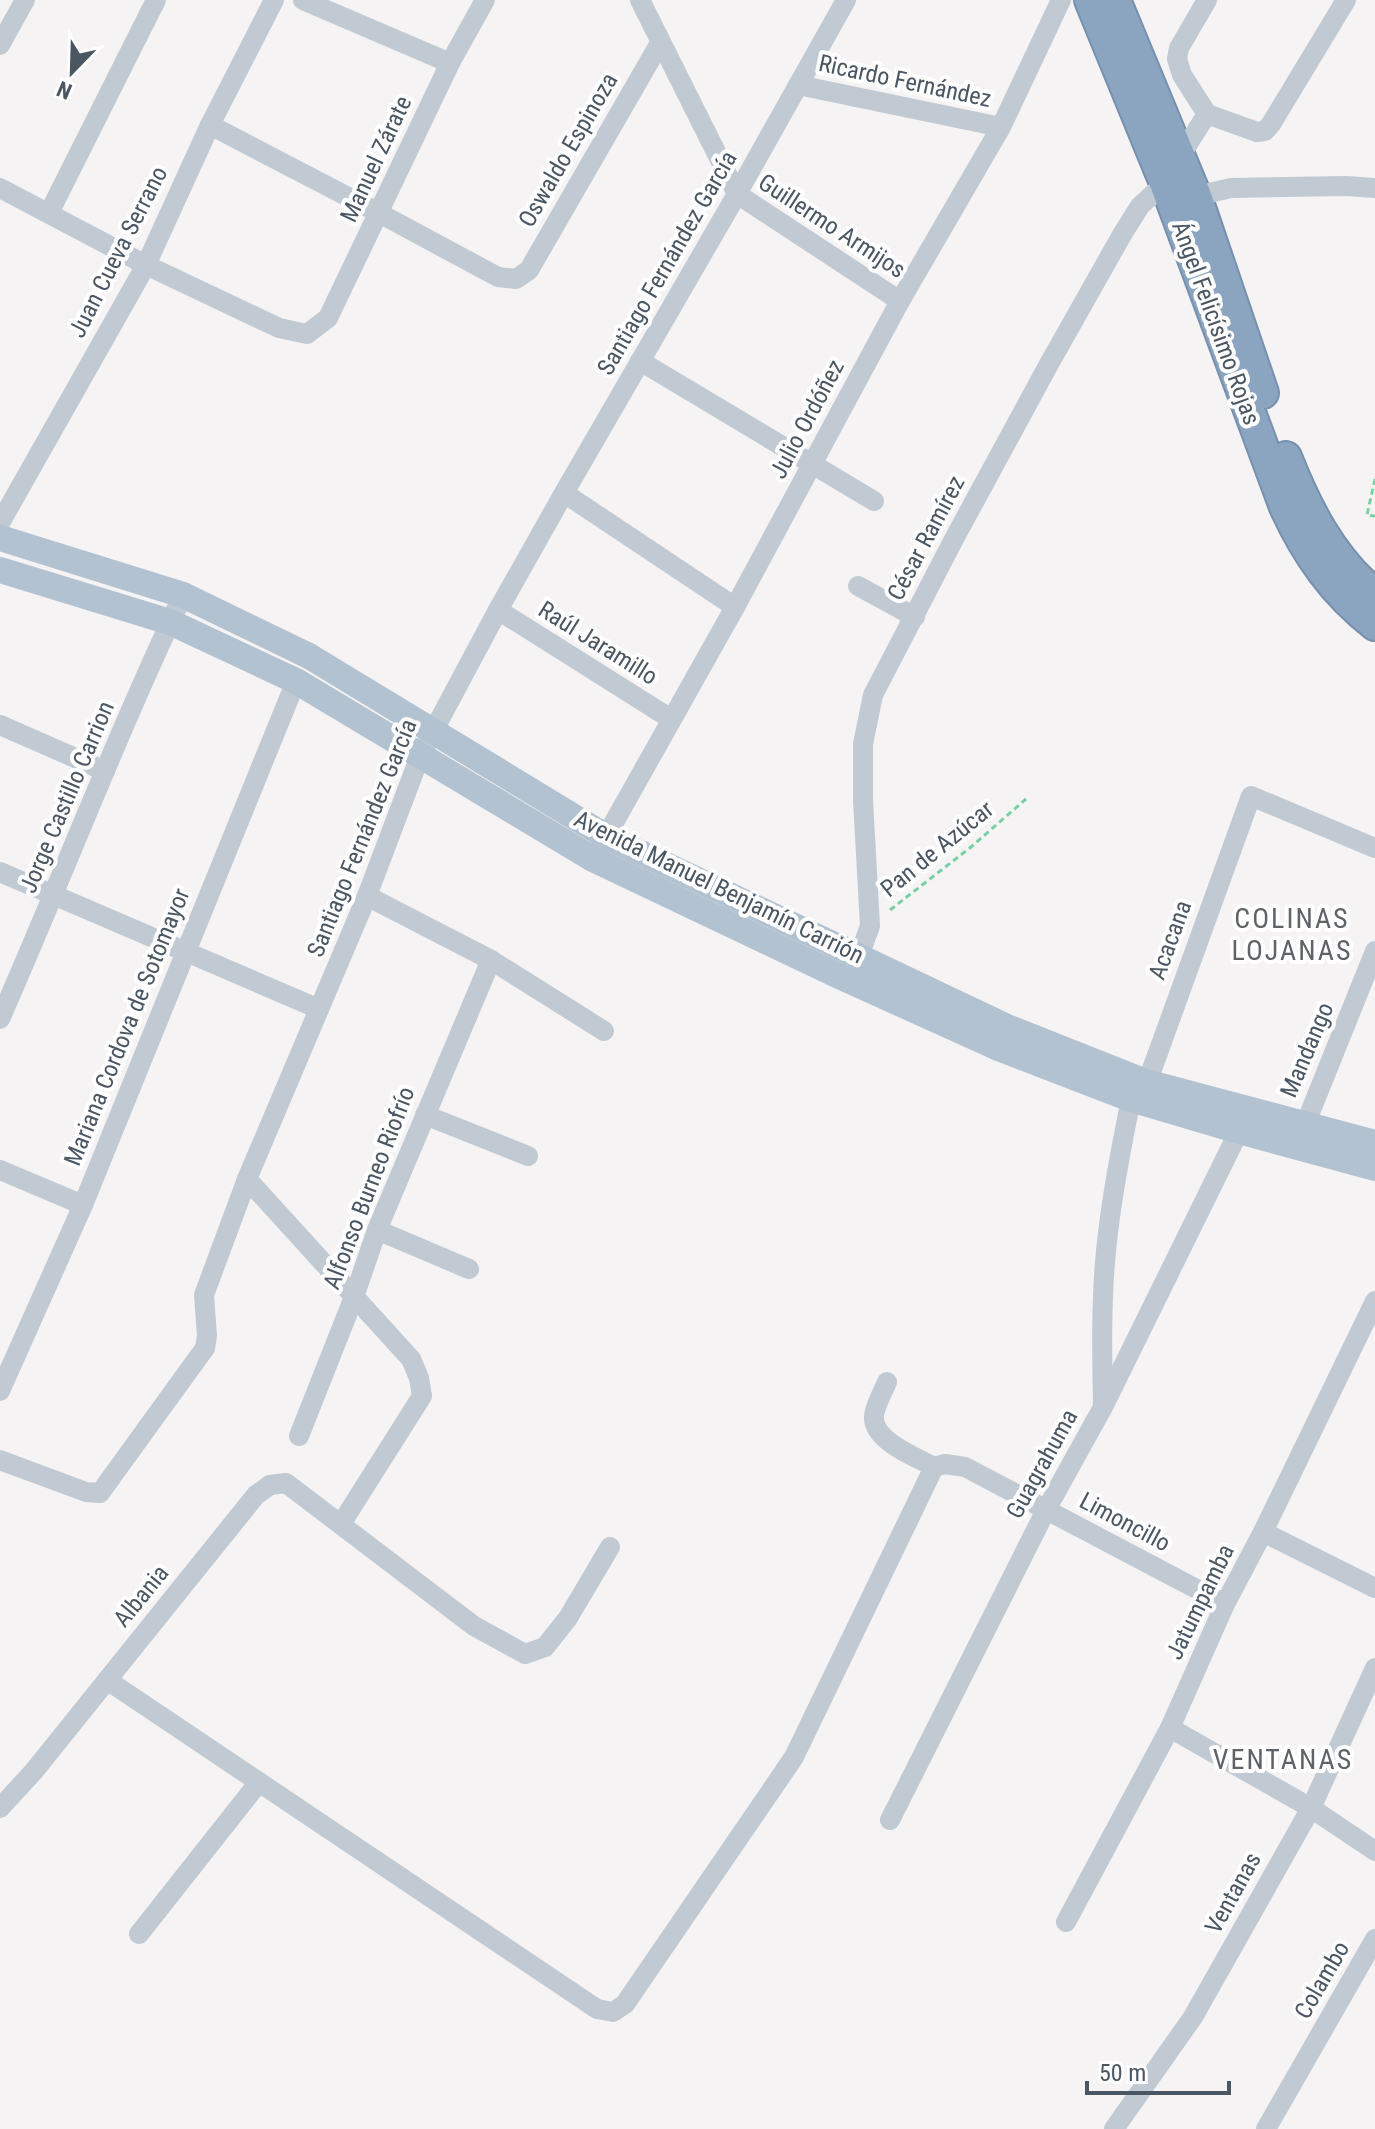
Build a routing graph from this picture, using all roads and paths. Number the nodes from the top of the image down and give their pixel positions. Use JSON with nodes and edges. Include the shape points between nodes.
{"nodes":[{"id":1,"x":25,"y":0,"type":"edge"},
{"id":2,"x":156,"y":0,"type":"edge"},
{"id":3,"x":274,"y":0,"type":"edge"},
{"id":4,"x":303,"y":0,"type":"edge"},
{"id":5,"x":485,"y":0,"type":"edge"},
{"id":6,"x":640,"y":0,"type":"edge"},
{"id":7,"x":846,"y":0,"type":"edge"},
{"id":8,"x":1061,"y":0,"type":"edge"},
{"id":9,"x":1090,"y":0,"type":"edge"},
{"id":10,"x":1115,"y":0,"type":"edge"},
{"id":11,"x":1207,"y":0,"type":"edge"},
{"id":12,"x":1346,"y":0,"type":"edge"},
{"id":13,"x":660,"y":43,"type":"junction"},
{"id":14,"x":0,"y":45,"type":"edge"},
{"id":15,"x":450,"y":63,"type":"junction"},
{"id":16,"x":798,"y":85,"type":"junction"},
{"id":17,"x":1207,"y":114,"type":"junction"},
{"id":18,"x":210,"y":125,"type":"junction"},
{"id":19,"x":1001,"y":127,"type":"junction"},
{"id":20,"x":1172,"y":170,"type":"junction"},
{"id":21,"x":0,"y":188,"type":"edge"},
{"id":22,"x":1375,"y":188,"type":"edge"},
{"id":23,"x":737,"y":194,"type":"junction"},
{"id":24,"x":1196,"y":196,"type":"junction"},
{"id":25,"x":49,"y":213,"type":"junction"},
{"id":26,"x":379,"y":213,"type":"junction"},
{"id":27,"x":146,"y":265,"type":"junction"},
{"id":28,"x":900,"y":301,"type":"junction"},
{"id":29,"x":640,"y":361,"type":"junction"},
{"id":30,"x":813,"y":464,"type":"junction"},
{"id":31,"x":1375,"y":479,"type":"edge"},
{"id":32,"x":564,"y":493,"type":"junction"},
{"id":33,"x":874,"y":501,"type":"dead end"},
{"id":34,"x":1375,"y":516,"type":"edge"},
{"id":35,"x":0,"y":523,"type":"edge"},
{"id":36,"x":0,"y":538,"type":"edge"},
{"id":37,"x":0,"y":570,"type":"edge"},
{"id":38,"x":858,"y":586,"type":"dead end"},
{"id":39,"x":1375,"y":594,"type":"edge"},
{"id":40,"x":183,"y":595,"type":"junction"},
{"id":41,"x":735,"y":607,"type":"junction"},
{"id":42,"x":498,"y":610,"type":"junction"},
{"id":43,"x":915,"y":617,"type":"junction"},
{"id":44,"x":170,"y":622,"type":"junction"},
{"id":45,"x":1375,"y":625,"type":"edge"},
{"id":46,"x":296,"y":681,"type":"junction"},
{"id":47,"x":671,"y":719,"type":"junction"},
{"id":48,"x":0,"y":725,"type":"edge"},
{"id":49,"x":433,"y":731,"type":"junction"},
{"id":50,"x":420,"y":756,"type":"junction"},
{"id":51,"x":105,"y":771,"type":"junction"},
{"id":52,"x":1026,"y":799,"type":"dead end"},
{"id":53,"x":600,"y":848,"type":"junction"},
{"id":54,"x":1375,"y":848,"type":"edge"},
{"id":55,"x":0,"y":872,"type":"edge"},
{"id":56,"x":55,"y":894,"type":"junction"},
{"id":57,"x":367,"y":896,"type":"junction"},
{"id":58,"x":870,"y":926,"type":"junction"},
{"id":59,"x":1375,"y":951,"type":"edge"},
{"id":60,"x":186,"y":952,"type":"junction"},
{"id":61,"x":859,"y":956,"type":"junction"},
{"id":62,"x":491,"y":960,"type":"junction"},
{"id":63,"x":1365,"y":1002,"type":"edge"},
{"id":64,"x":319,"y":1009,"type":"junction"},
{"id":65,"x":0,"y":1019,"type":"edge"},
{"id":66,"x":604,"y":1031,"type":"dead end"},
{"id":67,"x":1139,"y":1094,"type":"junction"},
{"id":68,"x":425,"y":1115,"type":"junction"},
{"id":69,"x":1305,"y":1125,"type":"junction"},
{"id":70,"x":1239,"y":1131,"type":"junction"},
{"id":71,"x":1375,"y":1143,"type":"edge"},
{"id":72,"x":528,"y":1156,"type":"dead end"},
{"id":73,"x":1375,"y":1168,"type":"edge"},
{"id":74,"x":0,"y":1170,"type":"edge"},
{"id":75,"x":247,"y":1179,"type":"junction"},
{"id":76,"x":83,"y":1205,"type":"junction"},
{"id":77,"x":377,"y":1230,"type":"junction"},
{"id":78,"x":469,"y":1269,"type":"dead end"},
{"id":79,"x":354,"y":1297,"type":"junction"},
{"id":80,"x":1375,"y":1301,"type":"edge"},
{"id":81,"x":887,"y":1382,"type":"dead end"},
{"id":82,"x":0,"y":1391,"type":"edge"},
{"id":83,"x":1103,"y":1407,"type":"junction"},
{"id":84,"x":299,"y":1436,"type":"dead end"},
{"id":85,"x":0,"y":1460,"type":"edge"},
{"id":86,"x":934,"y":1467,"type":"junction"},
{"id":87,"x":1046,"y":1510,"type":"junction"},
{"id":88,"x":341,"y":1524,"type":"junction"},
{"id":89,"x":1263,"y":1532,"type":"junction"},
{"id":90,"x":610,"y":1547,"type":"dead end"},
{"id":91,"x":1375,"y":1588,"type":"edge"},
{"id":92,"x":1225,"y":1604,"type":"junction"},
{"id":93,"x":1375,"y":1668,"type":"edge"},
{"id":94,"x":107,"y":1680,"type":"junction"},
{"id":95,"x":1170,"y":1728,"type":"junction"},
{"id":96,"x":259,"y":1782,"type":"junction"},
{"id":97,"x":0,"y":1808,"type":"edge"},
{"id":98,"x":1311,"y":1808,"type":"junction"},
{"id":99,"x":890,"y":1820,"type":"dead end"},
{"id":100,"x":1375,"y":1851,"type":"edge"},
{"id":101,"x":1066,"y":1922,"type":"dead end"},
{"id":102,"x":139,"y":1934,"type":"dead end"},
{"id":103,"x":1375,"y":1939,"type":"edge"},
{"id":104,"x":1114,"y":2129,"type":"edge"},
{"id":105,"x":1266,"y":2129,"type":"edge"}],
"edges":[{"from":1,"to":14,"type":"street"},
{"from":2,"to":25,"type":"street"},
{"from":3,"to":18,"type":"street","name":"Juan Cueva Serrano"},
{"from":4,"to":15,"type":"street"},
{"from":5,"to":15,"type":"street","name":"Manuel Zárate"},
{"from":6,"to":13,"type":"street"},
{"from":7,"to":16,"type":"street","name":"Santiago Fernández García"},
{"from":8,"to":19,"type":"street","name":"Julio Ordóñez"},
{"from":9,"to":20,"type":"highway","name":"Ángel Felicísimo Rojas"},
{"from":10,"to":20,"type":"highway","name":"Ángel Felicísimo Rojas"},
{"from":11,"to":17,"type":"street","via":[[1177,59]]},
{"from":12,"to":17,"type":"street","via":[[1265,131]]},
{"from":13,"to":23,"type":"street"},
{"from":13,"to":26,"type":"street","name":"Oswaldo Espinoza","via":[[529,270],[516,279],[498,277]]},
{"from":15,"to":26,"type":"street","name":"Manuel Zárate"},
{"from":16,"to":19,"type":"street","name":"Ricardo Fernández"},
{"from":16,"to":23,"type":"street","name":"Santiago Fernández García"},
{"from":17,"to":20,"type":"street","name":"César Ramírez"},
{"from":18,"to":26,"type":"street"},
{"from":18,"to":27,"type":"street","name":"Juan Cueva Serrano"},
{"from":19,"to":28,"type":"street","name":"Julio Ordóñez"},
{"from":20,"to":24,"type":"highway","name":"Ángel Felicísimo Rojas"},
{"from":20,"to":43,"type":"street","name":"César Ramírez","via":[[1123,233]]},
{"from":20,"to":45,"type":"highway","name":"Ángel Felicísimo Rojas","via":[[1289,518],[1320,571]]},
{"from":21,"to":25,"type":"street"},
{"from":22,"to":24,"type":"street","via":[[1231,188]]},
{"from":23,"to":28,"type":"street","name":"Guillermo Armijos"},
{"from":23,"to":29,"type":"street","name":"Santiago Fernández García"},
{"from":24,"to":39,"type":"highway","name":"Ángel Felicísimo Rojas","via":[[1294,476],[1338,556]]},
{"from":25,"to":27,"type":"street"},
{"from":26,"to":27,"type":"street","name":"Manuel Zárate","via":[[328,318],[307,334],[279,328]]},
{"from":27,"to":35,"type":"street","name":"Juan Cueva Serrano"},
{"from":28,"to":30,"type":"street","name":"Julio Ordóñez"},
{"from":29,"to":30,"type":"street"},
{"from":29,"to":32,"type":"street","name":"Santiago Fernández García"},
{"from":30,"to":33,"type":"street"},
{"from":30,"to":41,"type":"street","name":"Julio Ordóñez"},
{"from":31,"to":34,"type":"path","via":[[1367,515]]},
{"from":32,"to":41,"type":"street"},
{"from":32,"to":42,"type":"street","name":"Santiago Fernández García"},
{"from":36,"to":40,"type":"main road","name":"Avenida Manuel Benjamín Carrión"},
{"from":37,"to":44,"type":"main road","name":"Avenida Manuel Benjamín Carrión"},
{"from":38,"to":43,"type":"street"},
{"from":40,"to":44,"type":"street","name":"Jorge Castillo Carrion"},
{"from":40,"to":49,"type":"main road","name":"Avenida Manuel Benjamín Carrión","via":[[309,656]]},
{"from":41,"to":47,"type":"street","name":"Julio Ordóñez"},
{"from":42,"to":47,"type":"street","name":"Raúl Jaramillo"},
{"from":42,"to":49,"type":"street","name":"Santiago Fernández García"},
{"from":43,"to":58,"type":"street","name":"César Ramírez","via":[[873,695],[863,744]]},
{"from":44,"to":46,"type":"main road","name":"Avenida Manuel Benjamín Carrión"},
{"from":44,"to":51,"type":"street","name":"Jorge Castillo Carrion"},
{"from":46,"to":50,"type":"main road","name":"Avenida Manuel Benjamín Carrión"},
{"from":46,"to":60,"type":"street","name":"Mariana Cordova de Sotomayor"},
{"from":47,"to":53,"type":"street","name":"Julio Ordóñez"},
{"from":48,"to":51,"type":"street"},
{"from":49,"to":50,"type":"street","name":"Santiago Fernández García"},
{"from":49,"to":53,"type":"main road","name":"Avenida Manuel Benjamín Carrión"},
{"from":50,"to":53,"type":"main road","name":"Avenida Manuel Benjamín Carrión"},
{"from":50,"to":57,"type":"street","name":"Santiago Fernández García"},
{"from":51,"to":56,"type":"street","name":"Jorge Castillo Carrion"},
{"from":52,"to":58,"type":"path","name":"Pan de Azúcar"},
{"from":53,"to":61,"type":"main road","name":"Avenida Manuel Benjamín Carrión"},
{"from":53,"to":67,"type":"main road","name":"Avenida Manuel Benjamín Carrión","via":[[837,975],[996,1047]]},
{"from":54,"to":67,"type":"street","name":"Acacana","via":[[1251,796]]},
{"from":55,"to":56,"type":"street"},
{"from":56,"to":60,"type":"street"},
{"from":56,"to":65,"type":"street","name":"Jorge Castillo Carrion"},
{"from":57,"to":62,"type":"street"},
{"from":57,"to":64,"type":"street","name":"Santiago Fernández García"},
{"from":58,"to":61,"type":"street","name":"César Ramírez"},
{"from":59,"to":63,"type":"street","name":"Mandango"},
{"from":60,"to":64,"type":"street"},
{"from":60,"to":76,"type":"street","name":"Mariana Cordova de Sotomayor"},
{"from":61,"to":67,"type":"main road","name":"Avenida Manuel Benjamín Carrión"},
{"from":62,"to":66,"type":"street"},
{"from":62,"to":68,"type":"street","name":"Alfonso Burneo Riofrío"},
{"from":63,"to":69,"type":"street","name":"Mandango"},
{"from":64,"to":75,"type":"street","name":"Santiago Fernández García"},
{"from":67,"to":69,"type":"main road","name":"Avenida Manuel Benjamín Carrión"},
{"from":67,"to":70,"type":"main road","name":"Avenida Manuel Benjamín Carrión"},
{"from":67,"to":83,"type":"street","name":"Acacana","via":[[1116,1175],[1106,1252]]},
{"from":68,"to":72,"type":"street"},
{"from":68,"to":77,"type":"street","name":"Alfonso Burneo Riofrío"},
{"from":69,"to":71,"type":"main road","name":"Avenida Manuel Benjamín Carrión"},
{"from":70,"to":73,"type":"main road","name":"Avenida Manuel Benjamín Carrión"},
{"from":70,"to":83,"type":"street","name":"Guagrahuma"},
{"from":74,"to":76,"type":"street"},
{"from":75,"to":79,"type":"street"},
{"from":75,"to":85,"type":"street","name":"Santiago Fernández García","via":[[204,1295],[205,1348],[108,1485],[100,1493],[86,1492]]},
{"from":76,"to":82,"type":"street","name":"Mariana Cordova de Sotomayor"},
{"from":77,"to":78,"type":"street"},
{"from":77,"to":79,"type":"street","name":"Alfonso Burneo Riofrío"},
{"from":79,"to":84,"type":"street","name":"Alfonso Burneo Riofrío"},
{"from":79,"to":88,"type":"street","via":[[411,1359],[422,1396]]},
{"from":80,"to":89,"type":"street","name":"Jatumpamba"},
{"from":81,"to":86,"type":"street","name":"Limoncillo","via":[[874,1416],[881,1437]]},
{"from":83,"to":87,"type":"street","name":"Guagrahuma"},
{"from":86,"to":87,"type":"street","name":"Limoncillo","via":[[965,1467]]},
{"from":86,"to":96,"type":"street","via":[[794,1757],[625,2004],[613,2012],[597,2009]]},
{"from":87,"to":92,"type":"street","name":"Limoncillo"},
{"from":87,"to":99,"type":"street","name":"Guagrahuma"},
{"from":88,"to":90,"type":"street","name":"Albania","via":[[474,1626],[525,1654],[545,1647]]},
{"from":88,"to":94,"type":"street","name":"Albania","via":[[286,1483],[270,1485],[256,1495]]},
{"from":89,"to":91,"type":"street"},
{"from":89,"to":92,"type":"street","name":"Jatumpamba"},
{"from":92,"to":95,"type":"street","name":"Jatumpamba"},
{"from":93,"to":98,"type":"street","name":"Ventanas"},
{"from":94,"to":96,"type":"street"},
{"from":94,"to":97,"type":"street","name":"Albania"},
{"from":95,"to":98,"type":"street"},
{"from":95,"to":101,"type":"street","name":"Jatumpamba"},
{"from":96,"to":102,"type":"street"},
{"from":98,"to":100,"type":"street"},
{"from":98,"to":104,"type":"street","name":"Ventanas","via":[[1193,2017]]},
{"from":103,"to":105,"type":"street","name":"Colambo"}]}
